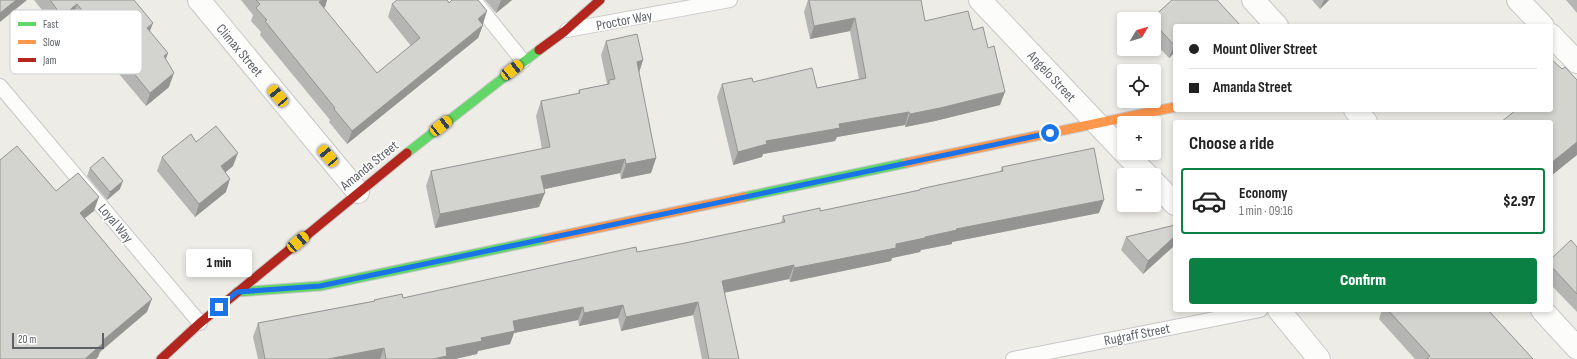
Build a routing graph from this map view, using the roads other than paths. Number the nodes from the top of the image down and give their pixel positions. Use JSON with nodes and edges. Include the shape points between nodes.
{"nodes":[{"id":1,"x":199,"y":0,"type":"edge"},
{"id":2,"x":474,"y":0,"type":"edge"},
{"id":3,"x":600,"y":0,"type":"edge"},
{"id":4,"x":730,"y":0,"type":"edge"},
{"id":5,"x":980,"y":0,"type":"edge"},
{"id":6,"x":1253,"y":0,"type":"edge"},
{"id":7,"x":1518,"y":0,"type":"edge"},
{"id":8,"x":1275,"y":24,"type":"edge"},
{"id":9,"x":1537,"y":24,"type":"edge"},
{"id":10,"x":565,"y":31,"type":"junction"},
{"id":11,"x":1553,"y":40,"type":"edge"},
{"id":12,"x":523,"y":61,"type":"junction"},
{"id":13,"x":1577,"y":62,"type":"edge"},
{"id":14,"x":0,"y":86,"type":"edge"},
{"id":15,"x":1173,"y":107,"type":"edge"},
{"id":16,"x":1357,"y":112,"type":"edge"},
{"id":17,"x":1364,"y":120,"type":"edge"},
{"id":18,"x":1096,"y":123,"type":"junction"},
{"id":19,"x":1117,"y":144,"type":"edge"},
{"id":20,"x":1133,"y":160,"type":"edge"},
{"id":21,"x":1140,"y":168,"type":"edge"},
{"id":22,"x":1161,"y":189,"type":"edge"},
{"id":23,"x":358,"y":192,"type":"junction"},
{"id":24,"x":1173,"y":202,"type":"edge"},
{"id":25,"x":237,"y":292,"type":"junction"},
{"id":26,"x":1250,"y":312,"type":"edge"},
{"id":27,"x":1281,"y":312,"type":"edge"},
{"id":28,"x":1544,"y":312,"type":"edge"},
{"id":29,"x":200,"y":323,"type":"junction"},
{"id":30,"x":1577,"y":348,"type":"edge"},
{"id":31,"x":162,"y":359,"type":"edge"},
{"id":32,"x":1013,"y":359,"type":"edge"},
{"id":33,"x":1319,"y":359,"type":"edge"}],
"edges":[{"from":1,"to":23,"type":"street","name":"Climax Street"},
{"from":2,"to":12,"type":"lane"},
{"from":3,"to":10,"type":"street","name":"Amanda Street"},
{"from":4,"to":10,"type":"lane","name":"Proctor Way"},
{"from":5,"to":18,"type":"street","name":"Angelo Street"},
{"from":6,"to":8,"type":"street"},
{"from":7,"to":9,"type":"street"},
{"from":10,"to":12,"type":"street","name":"Amanda Street"},
{"from":11,"to":13,"type":"street"},
{"from":12,"to":23,"type":"street","name":"Amanda Street"},
{"from":14,"to":29,"type":"lane","name":"Loyal Way"},
{"from":15,"to":18,"type":"street"},
{"from":16,"to":17,"type":"street"},
{"from":18,"to":19,"type":"street","name":"Angelo Street"},
{"from":18,"to":25,"type":"street","via":[[320,286]]},
{"from":20,"to":21,"type":"street","name":"Angelo Street"},
{"from":22,"to":24,"type":"street"},
{"from":23,"to":25,"type":"street","name":"Amanda Street"},
{"from":25,"to":29,"type":"street","name":"Amanda Street"},
{"from":26,"to":32,"type":"lane","name":"Rugraff Street"},
{"from":27,"to":33,"type":"street"},
{"from":28,"to":30,"type":"street"},
{"from":29,"to":31,"type":"street","name":"Amanda Street"}]}
